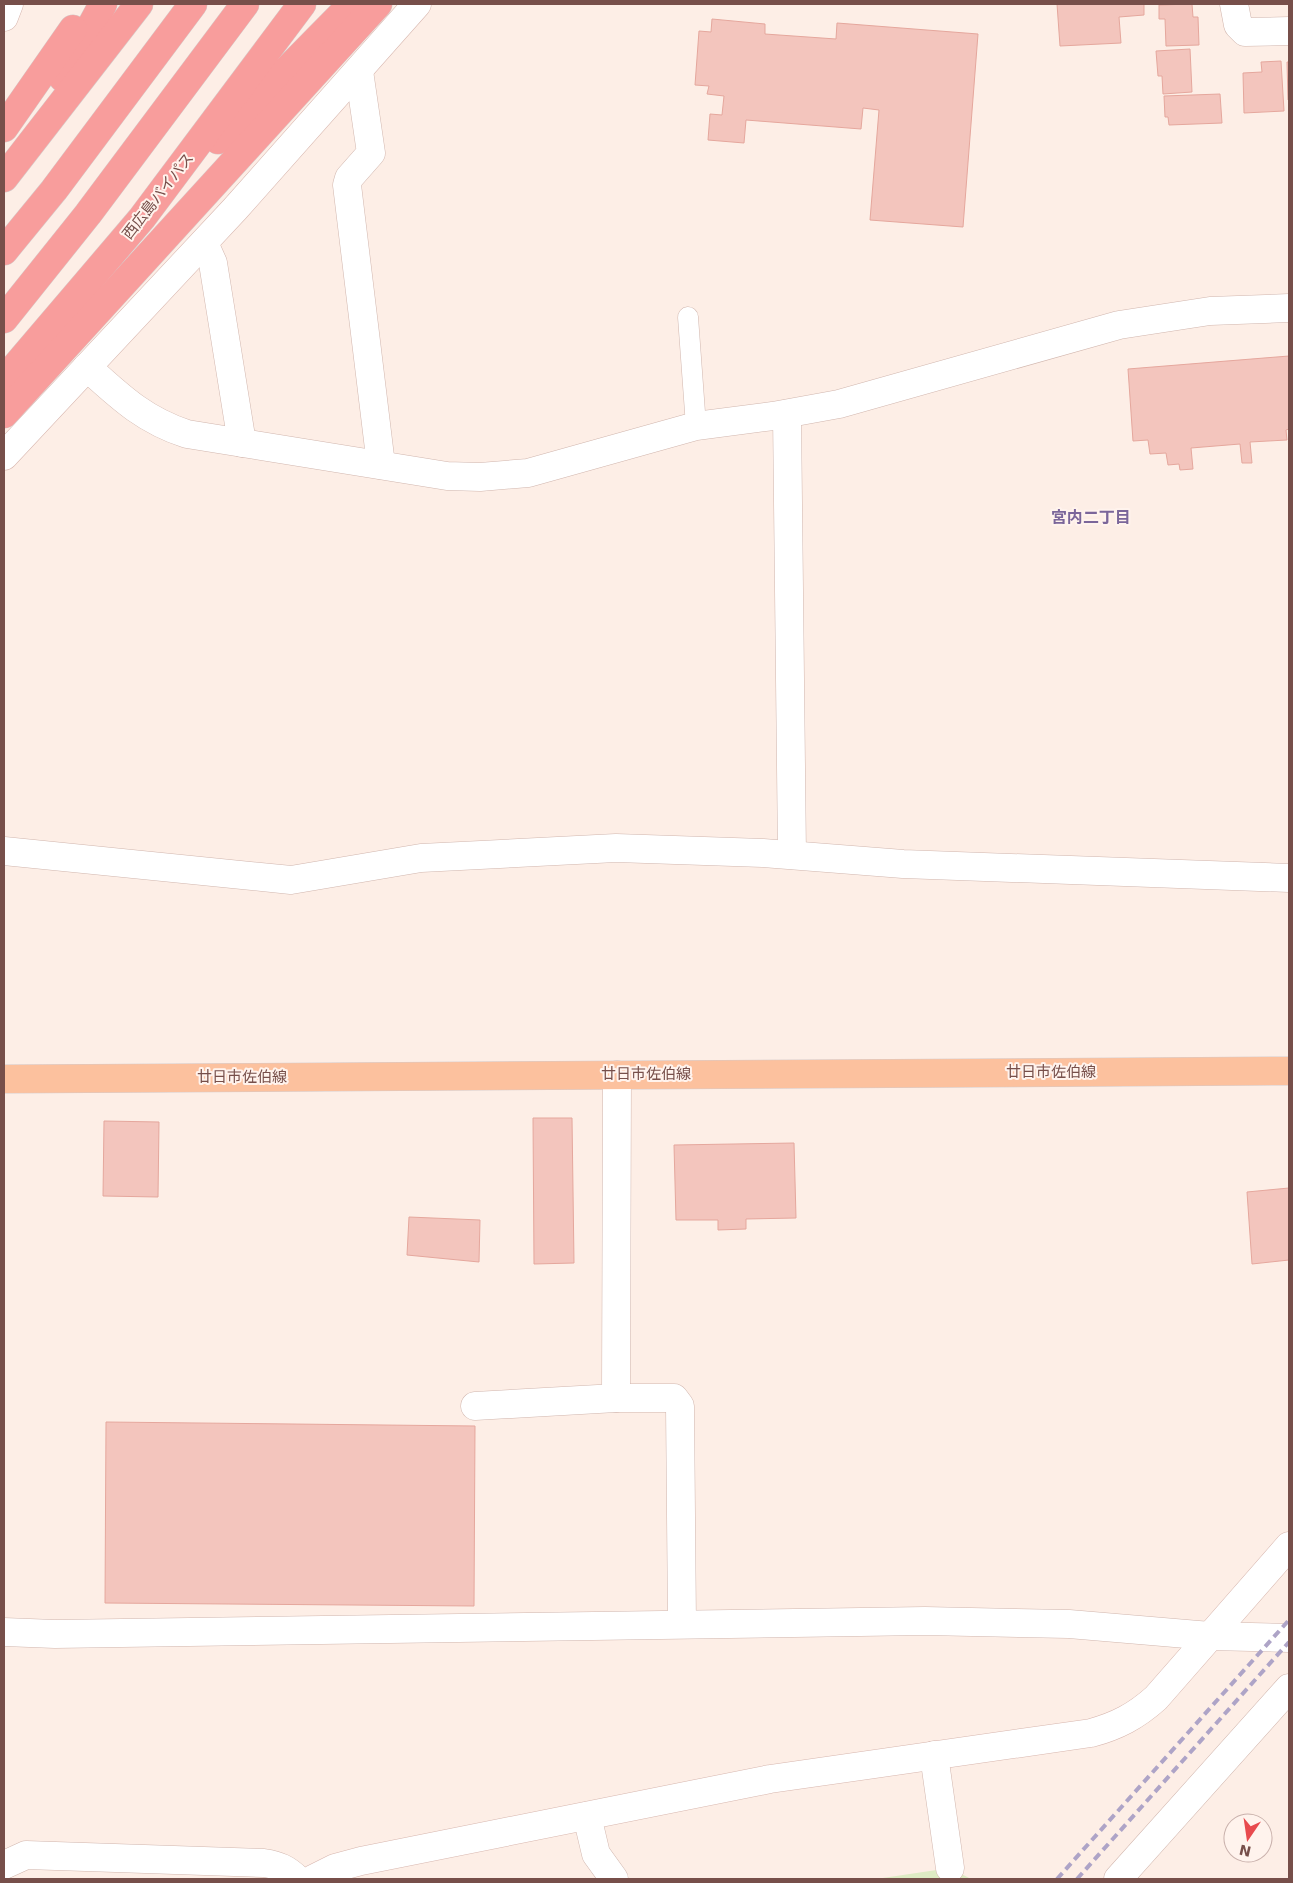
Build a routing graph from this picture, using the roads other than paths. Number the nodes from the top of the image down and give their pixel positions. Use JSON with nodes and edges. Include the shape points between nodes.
{"nodes":[{"id":1,"x":9,"y":4,"type":"edge"},
{"id":2,"x":91,"y":4,"type":"edge"},
{"id":3,"x":103,"y":4,"type":"edge"},
{"id":4,"x":139,"y":4,"type":"edge"},
{"id":5,"x":193,"y":4,"type":"edge"},
{"id":6,"x":245,"y":4,"type":"edge"},
{"id":7,"x":302,"y":4,"type":"edge"},
{"id":8,"x":352,"y":4,"type":"edge"},
{"id":9,"x":378,"y":4,"type":"edge"},
{"id":10,"x":417,"y":4,"type":"edge"},
{"id":11,"x":1234,"y":4,"type":"edge"},
{"id":12,"x":4,"y":17,"type":"edge"},
{"id":13,"x":1289,"y":31,"type":"edge"},
{"id":14,"x":359,"y":71,"type":"junction"},
{"id":15,"x":4,"y":128,"type":"edge"},
{"id":16,"x":5,"y":176,"type":"edge"},
{"id":17,"x":142,"y":218,"type":"junction"},
{"id":18,"x":204,"y":243,"type":"junction"},
{"id":19,"x":4,"y":250,"type":"edge"},
{"id":20,"x":1289,"y":308,"type":"edge"},
{"id":21,"x":688,"y":317,"type":"dead end"},
{"id":22,"x":4,"y":319,"type":"edge"},
{"id":23,"x":87,"y":367,"type":"junction"},
{"id":24,"x":4,"y":380,"type":"edge"},
{"id":25,"x":4,"y":414,"type":"edge"},
{"id":26,"x":787,"y":414,"type":"junction"},
{"id":27,"x":696,"y":426,"type":"junction"},
{"id":28,"x":242,"y":443,"type":"junction"},
{"id":29,"x":4,"y":456,"type":"edge"},
{"id":30,"x":381,"y":465,"type":"junction"},
{"id":31,"x":4,"y":851,"type":"edge"},
{"id":32,"x":792,"y":856,"type":"junction"},
{"id":33,"x":1289,"y":878,"type":"edge"},
{"id":34,"x":1289,"y":1071,"type":"edge"},
{"id":35,"x":617,"y":1075,"type":"junction"},
{"id":36,"x":4,"y":1079,"type":"edge"},
{"id":37,"x":616,"y":1398,"type":"junction"},
{"id":38,"x":476,"y":1406,"type":"dead end"},
{"id":39,"x":1289,"y":1546,"type":"edge"},
{"id":40,"x":682,"y":1624,"type":"junction"},
{"id":41,"x":4,"y":1632,"type":"edge"},
{"id":42,"x":1210,"y":1636,"type":"junction"},
{"id":43,"x":1289,"y":1638,"type":"edge"},
{"id":44,"x":1289,"y":1688,"type":"edge"},
{"id":45,"x":934,"y":1755,"type":"junction"},
{"id":46,"x":586,"y":1816,"type":"junction"},
{"id":47,"x":15,"y":1860,"type":"edge"},
{"id":48,"x":950,"y":1868,"type":"dead end"},
{"id":49,"x":6,"y":1879,"type":"edge"},
{"id":50,"x":297,"y":1879,"type":"edge"},
{"id":51,"x":313,"y":1879,"type":"edge"},
{"id":52,"x":614,"y":1879,"type":"edge"},
{"id":53,"x":1118,"y":1879,"type":"edge"}],
"edges":[{"from":1,"to":12,"type":"street"},
{"from":2,"to":15,"type":"highway"},
{"from":3,"to":16,"type":"highway"},
{"from":4,"to":16,"type":"highway"},
{"from":5,"to":19,"type":"highway","via":[[54,190]]},
{"from":6,"to":22,"type":"highway","via":[[88,214]]},
{"from":7,"to":17,"type":"highway","name":"西広島バイパス"},
{"from":8,"to":17,"type":"highway"},
{"from":9,"to":25,"type":"highway"},
{"from":10,"to":14,"type":"street"},
{"from":11,"to":13,"type":"street","via":[[1238,25],[1245,32]]},
{"from":14,"to":18,"type":"street"},
{"from":14,"to":30,"type":"street","via":[[371,153],[349,178],[347,185]]},
{"from":17,"to":24,"type":"highway","name":"西広島バイパス"},
{"from":18,"to":23,"type":"street"},
{"from":18,"to":28,"type":"street","via":[[213,263]]},
{"from":20,"to":26,"type":"street","via":[[1210,311],[1119,325],[840,404]]},
{"from":21,"to":27,"type":"lane"},
{"from":23,"to":28,"type":"street","via":[[126,403],[166,426],[187,434]]},
{"from":23,"to":29,"type":"street"},
{"from":26,"to":27,"type":"street"},
{"from":26,"to":32,"type":"street"},
{"from":27,"to":30,"type":"street","via":[[528,473],[463,477]]},
{"from":28,"to":30,"type":"street"},
{"from":31,"to":32,"type":"street","via":[[291,880],[420,858],[616,848]]},
{"from":32,"to":33,"type":"street","via":[[903,864]]},
{"from":34,"to":35,"type":"main road","name":"廿日市佐伯線"},
{"from":35,"to":36,"type":"main road","name":"廿日市佐伯線"},
{"from":35,"to":37,"type":"street"},
{"from":37,"to":38,"type":"street"},
{"from":37,"to":40,"type":"street","via":[[674,1398],[680,1406]]},
{"from":39,"to":42,"type":"street"},
{"from":40,"to":41,"type":"street","via":[[54,1634]]},
{"from":40,"to":42,"type":"street","via":[[925,1621],[1069,1624]]},
{"from":42,"to":43,"type":"street"},
{"from":42,"to":45,"type":"street","via":[[1156,1698],[1115,1726],[1091,1733]]},
{"from":44,"to":53,"type":"street"},
{"from":45,"to":46,"type":"street","via":[[770,1779]]},
{"from":45,"to":48,"type":"street"},
{"from":46,"to":51,"type":"street","via":[[361,1861],[335,1868]]},
{"from":46,"to":52,"type":"street","via":[[596,1854]]},
{"from":47,"to":49,"type":"street"},
{"from":47,"to":50,"type":"street","via":[[264,1862],[278,1865]]}]}
